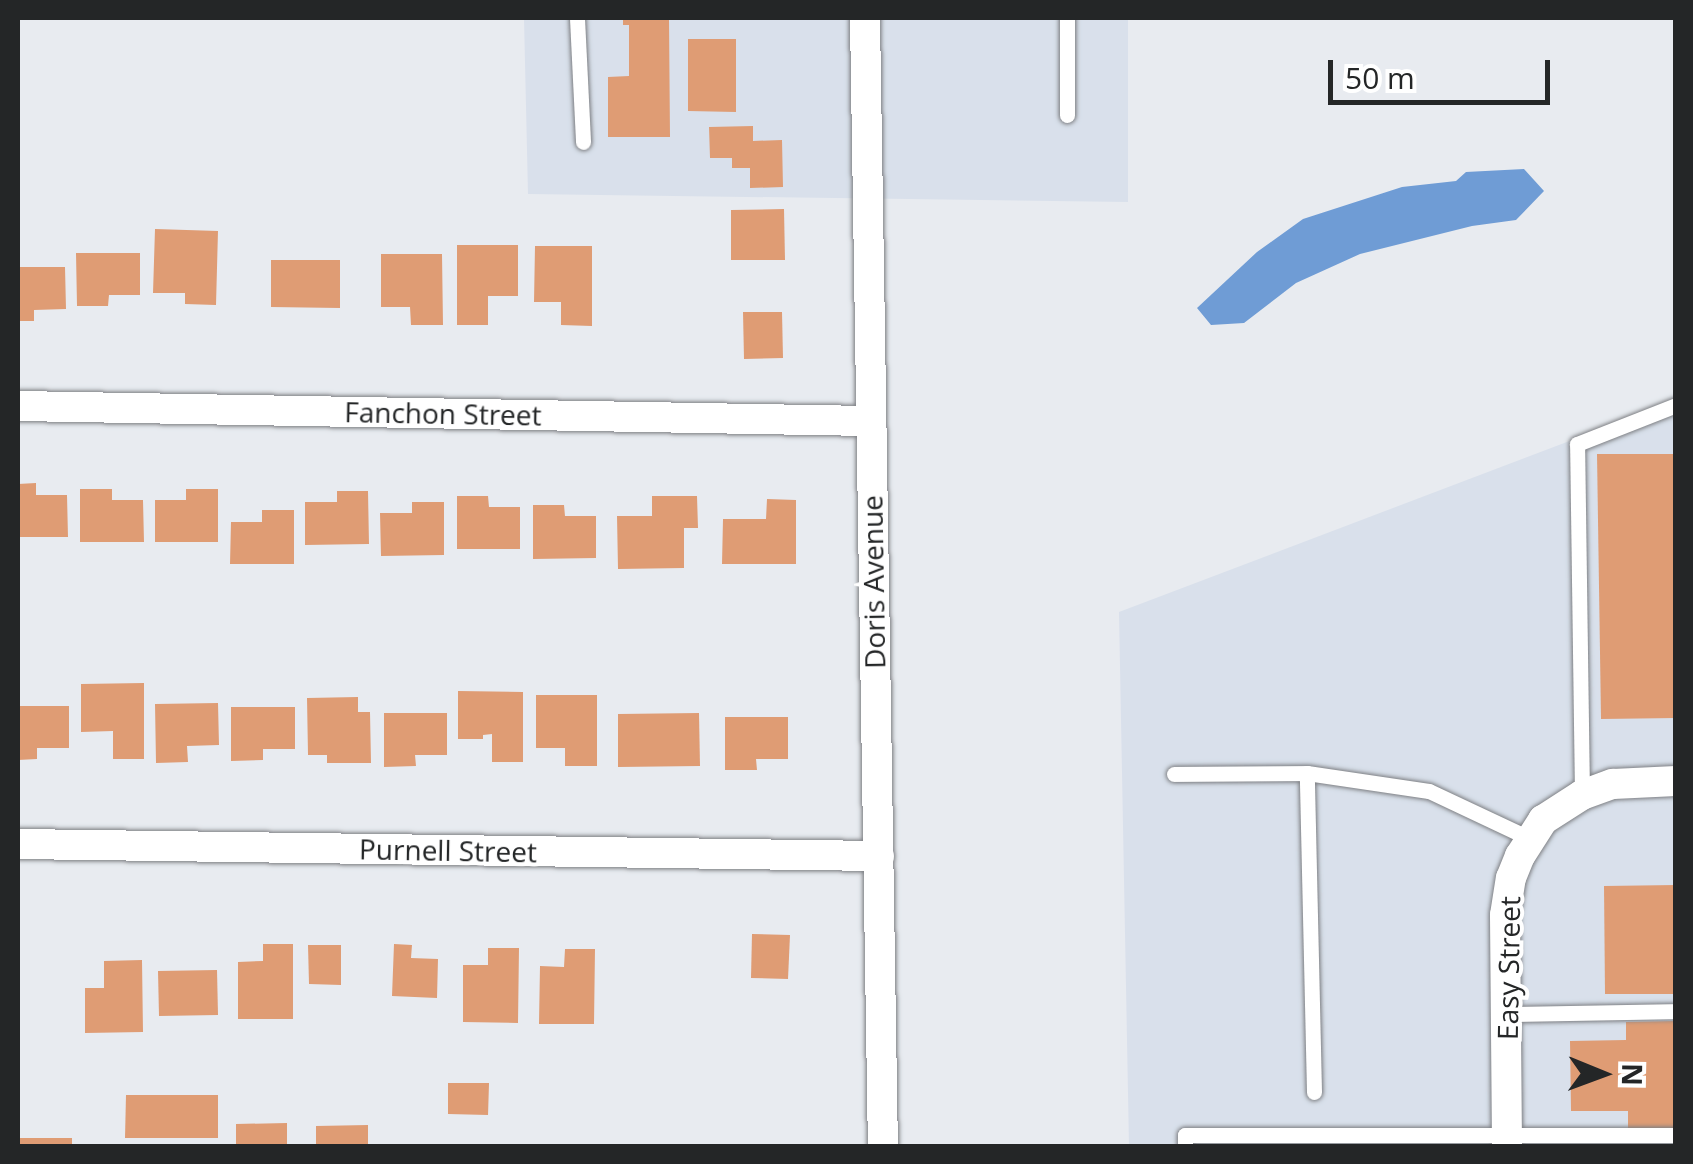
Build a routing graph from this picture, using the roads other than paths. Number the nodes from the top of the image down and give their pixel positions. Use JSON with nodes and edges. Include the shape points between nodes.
{"nodes":[{"id":1,"x":577,"y":18,"type":"edge"},
{"id":2,"x":865,"y":18,"type":"edge"},
{"id":3,"x":1067,"y":18,"type":"edge"},
{"id":4,"x":1066,"y":115,"type":"dead end"},
{"id":5,"x":583,"y":142,"type":"dead end"},
{"id":6,"x":18,"y":406,"type":"edge"},
{"id":7,"x":1676,"y":406,"type":"edge"},
{"id":8,"x":869,"y":421,"type":"junction"},
{"id":9,"x":1307,"y":773,"type":"junction"},
{"id":10,"x":1174,"y":774,"type":"dead end"},
{"id":11,"x":1676,"y":780,"type":"edge"},
{"id":12,"x":1582,"y":795,"type":"junction"},
{"id":13,"x":1530,"y":839,"type":"junction"},
{"id":14,"x":18,"y":844,"type":"edge"},
{"id":15,"x":880,"y":856,"type":"junction"},
{"id":16,"x":1676,"y":1011,"type":"edge"},
{"id":17,"x":1506,"y":1014,"type":"junction"},
{"id":18,"x":1314,"y":1092,"type":"dead end"},
{"id":19,"x":1676,"y":1136,"type":"edge"},
{"id":20,"x":1507,"y":1140,"type":"edge"},
{"id":21,"x":884,"y":1146,"type":"edge"},
{"id":22,"x":1185,"y":1146,"type":"edge"}],
"edges":[{"from":1,"to":5,"type":"lane"},
{"from":2,"to":8,"type":"street","name":"Doris Avenue"},
{"from":3,"to":4,"type":"lane"},
{"from":6,"to":8,"type":"street","name":"Fanchon Street"},
{"from":7,"to":12,"type":"lane","via":[[1577,444]]},
{"from":8,"to":15,"type":"street","name":"Doris Avenue"},
{"from":9,"to":10,"type":"lane"},
{"from":9,"to":13,"type":"lane","via":[[1428,791]]},
{"from":9,"to":18,"type":"lane"},
{"from":11,"to":12,"type":"street","name":"Easy Street","via":[[1613,784]]},
{"from":12,"to":13,"type":"street","name":"Easy Street","via":[[1543,820]]},
{"from":13,"to":17,"type":"street","name":"Easy Street","via":[[1506,897]]},
{"from":14,"to":15,"type":"street","name":"Purnell Street"},
{"from":15,"to":21,"type":"street","name":"Doris Avenue"},
{"from":16,"to":17,"type":"lane"},
{"from":17,"to":20,"type":"street","name":"Easy Street"},
{"from":19,"to":20,"type":"lane"},
{"from":20,"to":22,"type":"lane","via":[[1185,1135]]}]}
